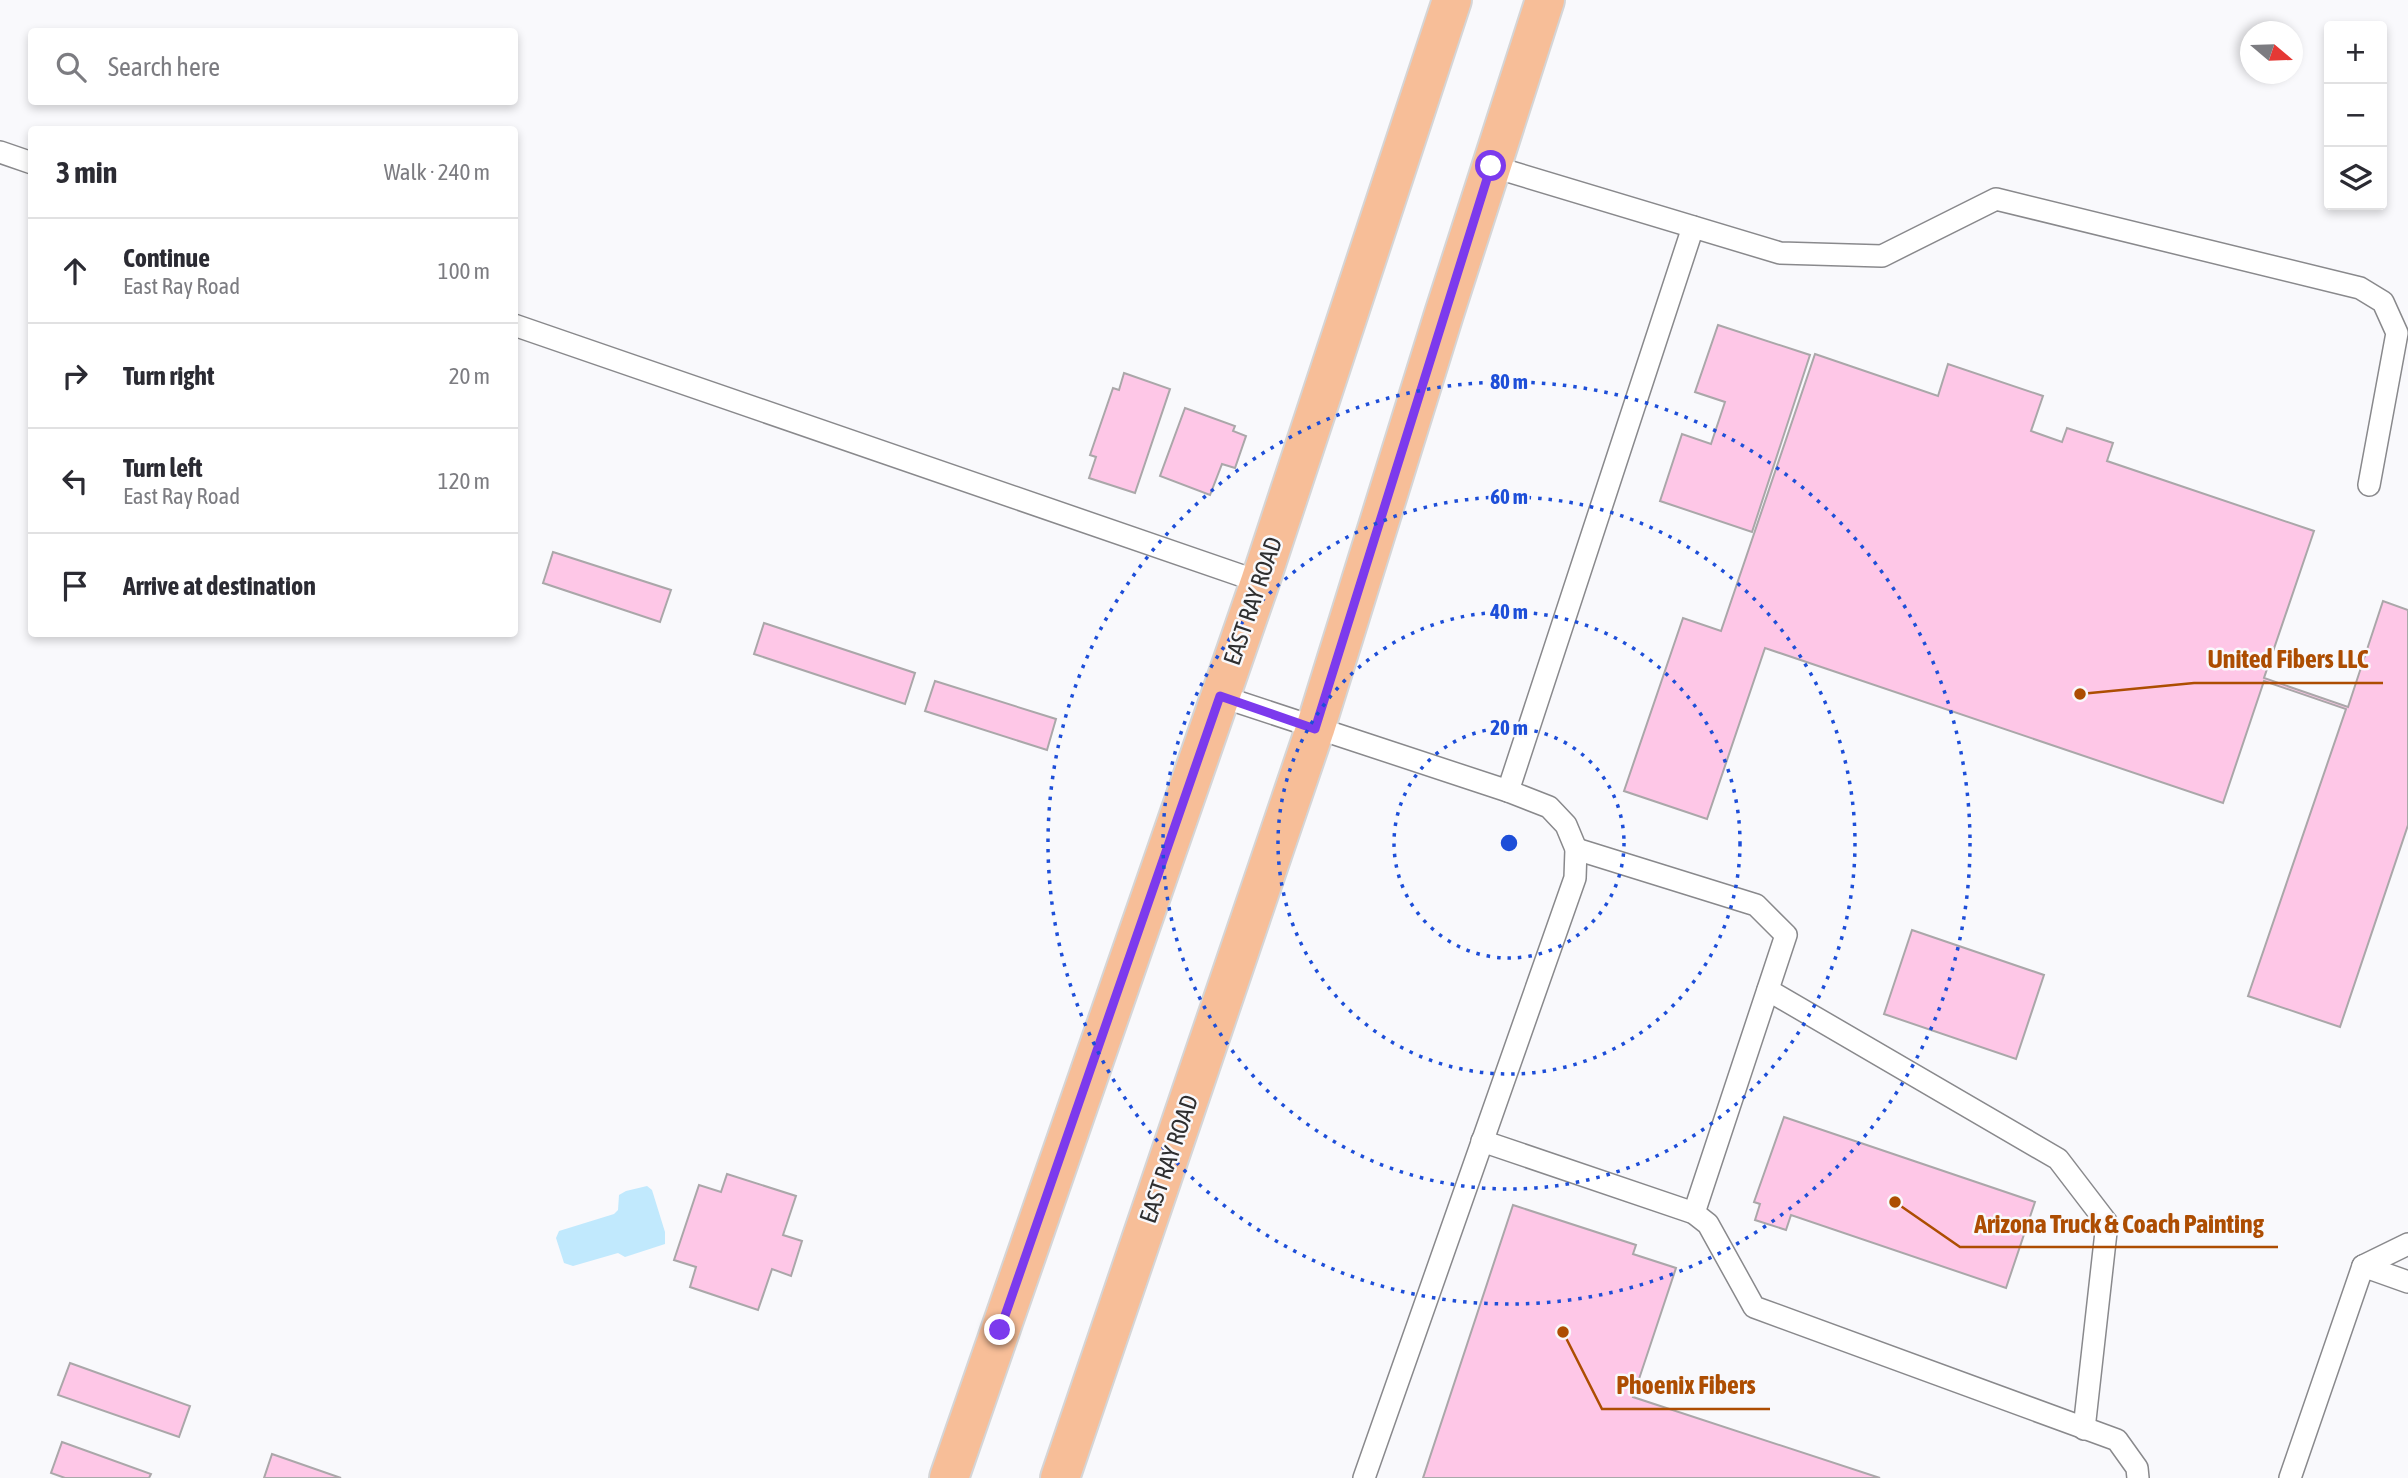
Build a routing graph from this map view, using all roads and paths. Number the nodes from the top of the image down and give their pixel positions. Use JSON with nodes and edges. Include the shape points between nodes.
{"nodes":[{"id":1,"x":1452,"y":0,"type":"edge"},
{"id":2,"x":1545,"y":0,"type":"edge"},
{"id":3,"x":0,"y":152,"type":"edge"},
{"id":4,"x":28,"y":162,"type":"edge"},
{"id":5,"x":1491,"y":166,"type":"junction"},
{"id":6,"x":1693,"y":227,"type":"junction"},
{"id":7,"x":518,"y":326,"type":"edge"},
{"id":8,"x":2369,"y":485,"type":"dead end"},
{"id":9,"x":1260,"y":582,"type":"junction"},
{"id":10,"x":1220,"y":696,"type":"junction"},
{"id":11,"x":1315,"y":729,"type":"junction"},
{"id":12,"x":1508,"y":790,"type":"junction"},
{"id":13,"x":1576,"y":849,"type":"junction"},
{"id":14,"x":1768,"y":989,"type":"junction"},
{"id":15,"x":1482,"y":1140,"type":"junction"},
{"id":16,"x":1694,"y":1213,"type":"junction"},
{"id":17,"x":2408,"y":1244,"type":"edge"},
{"id":18,"x":2363,"y":1266,"type":"junction"},
{"id":19,"x":2408,"y":1282,"type":"edge"},
{"id":20,"x":2084,"y":1429,"type":"junction"},
{"id":21,"x":949,"y":1478,"type":"edge"},
{"id":22,"x":1060,"y":1478,"type":"edge"},
{"id":23,"x":1364,"y":1478,"type":"edge"},
{"id":24,"x":2138,"y":1478,"type":"edge"},
{"id":25,"x":2290,"y":1478,"type":"edge"}],
"edges":[{"from":1,"to":9,"type":"main road","name":"EAST RAY ROAD"},
{"from":2,"to":5,"type":"main road","name":"EAST RAY ROAD"},
{"from":3,"to":4,"type":"lane"},
{"from":5,"to":6,"type":"lane"},
{"from":5,"to":11,"type":"main road","name":"EAST RAY ROAD"},
{"from":6,"to":8,"type":"lane","via":[[1780,253],[1882,256],[1996,199],[2360,288],[2383,302],[2397,333]]},
{"from":6,"to":12,"type":"lane"},
{"from":7,"to":9,"type":"lane"},
{"from":9,"to":10,"type":"main road","name":"EAST RAY ROAD"},
{"from":10,"to":11,"type":"lane"},
{"from":10,"to":21,"type":"main road","name":"EAST RAY ROAD"},
{"from":11,"to":12,"type":"lane"},
{"from":11,"to":22,"type":"main road","name":"EAST RAY ROAD"},
{"from":12,"to":13,"type":"lane","via":[[1549,807],[1566,825]]},
{"from":13,"to":14,"type":"lane","via":[[1756,905],[1786,935]]},
{"from":13,"to":15,"type":"lane","via":[[1575,878]]},
{"from":14,"to":16,"type":"lane"},
{"from":14,"to":20,"type":"lane","via":[[2058,1159],[2107,1223]]},
{"from":15,"to":16,"type":"lane"},
{"from":15,"to":23,"type":"lane"},
{"from":16,"to":20,"type":"lane","via":[[1708,1224],[1754,1307]]},
{"from":17,"to":18,"type":"lane"},
{"from":18,"to":19,"type":"lane"},
{"from":18,"to":25,"type":"lane"},
{"from":20,"to":24,"type":"lane","via":[[2117,1440],[2137,1468]]}]}
